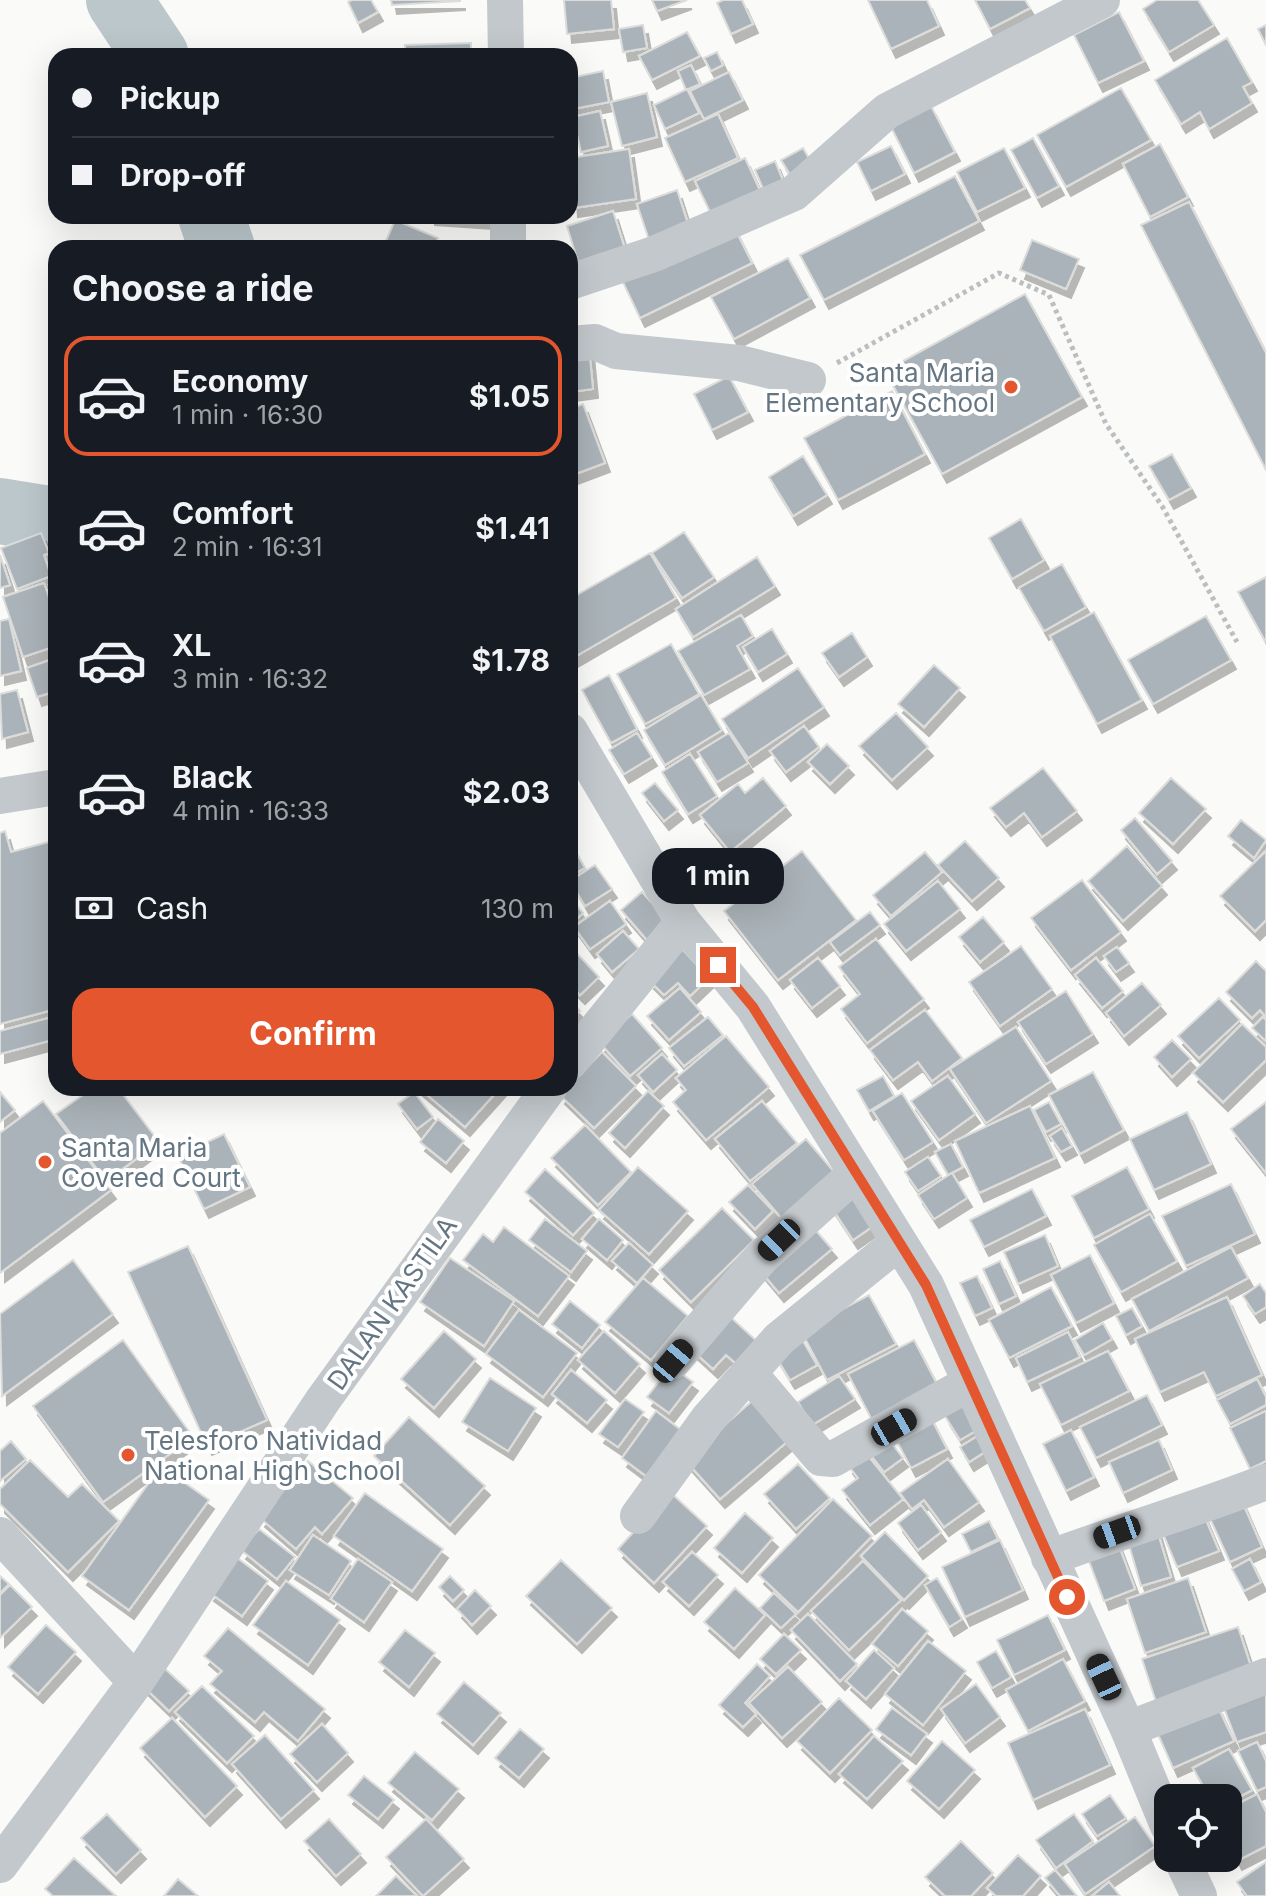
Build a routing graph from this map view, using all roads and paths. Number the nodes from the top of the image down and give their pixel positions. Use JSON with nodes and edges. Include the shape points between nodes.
{"nodes":[{"id":1,"x":505,"y":0,"type":"edge"},
{"id":2,"x":1102,"y":0,"type":"edge"},
{"id":3,"x":506,"y":48,"type":"edge"},
{"id":4,"x":578,"y":279,"type":"edge"},
{"id":5,"x":578,"y":343,"type":"edge"},
{"id":6,"x":808,"y":380,"type":"joint"},
{"id":7,"x":1237,"y":642,"type":"dead end"},
{"id":8,"x":578,"y":745,"type":"edge"},
{"id":9,"x":48,"y":788,"type":"edge"},
{"id":10,"x":0,"y":796,"type":"edge"},
{"id":11,"x":683,"y":922,"type":"junction"},
{"id":12,"x":578,"y":1052,"type":"edge"},
{"id":13,"x":529,"y":1096,"type":"edge"},
{"id":14,"x":856,"y":1173,"type":"junction"},
{"id":15,"x":899,"y":1242,"type":"junction"},
{"id":16,"x":673,"y":1361,"type":"dead end"},
{"id":17,"x":749,"y":1373,"type":"junction"},
{"id":18,"x":970,"y":1383,"type":"junction"},
{"id":19,"x":1266,"y":1482,"type":"edge"},
{"id":20,"x":638,"y":1516,"type":"dead end"},
{"id":21,"x":0,"y":1535,"type":"edge"},
{"id":22,"x":1049,"y":1558,"type":"junction"},
{"id":23,"x":1266,"y":1676,"type":"edge"},
{"id":24,"x":136,"y":1682,"type":"junction"},
{"id":25,"x":1128,"y":1729,"type":"junction"},
{"id":26,"x":1154,"y":1792,"type":"edge"},
{"id":27,"x":3,"y":1853,"type":"edge"},
{"id":28,"x":1188,"y":1872,"type":"edge"},
{"id":29,"x":1199,"y":1896,"type":"edge"}],
"edges":[{"from":1,"to":3,"type":"street"},
{"from":2,"to":4,"type":"street","via":[[887,111],[794,193],[654,254]]},
{"from":5,"to":6,"type":"street","via":[[739,363]]},
{"from":6,"to":7,"type":"path","via":[[999,273],[1049,295],[1106,424],[1162,506]]},
{"from":8,"to":11,"type":"street"},
{"from":9,"to":10,"type":"street"},
{"from":11,"to":12,"type":"street"},
{"from":11,"to":14,"type":"street","via":[[753,1007]]},
{"from":13,"to":24,"type":"street","name":"DALAN KASTILA"},
{"from":14,"to":15,"type":"street"},
{"from":14,"to":16,"type":"street","via":[[762,1257]]},
{"from":15,"to":17,"type":"street","via":[[779,1339]]},
{"from":15,"to":18,"type":"street","via":[[926,1285]]},
{"from":17,"to":18,"type":"street","via":[[821,1458],[833,1459]]},
{"from":17,"to":20,"type":"street","via":[[708,1419]]},
{"from":18,"to":22,"type":"street"},
{"from":19,"to":22,"type":"street"},
{"from":21,"to":24,"type":"street"},
{"from":22,"to":25,"type":"street"},
{"from":23,"to":25,"type":"street"},
{"from":24,"to":27,"type":"street","name":"DALAN KASTILA"},
{"from":25,"to":26,"type":"street"},
{"from":28,"to":29,"type":"street"}]}
